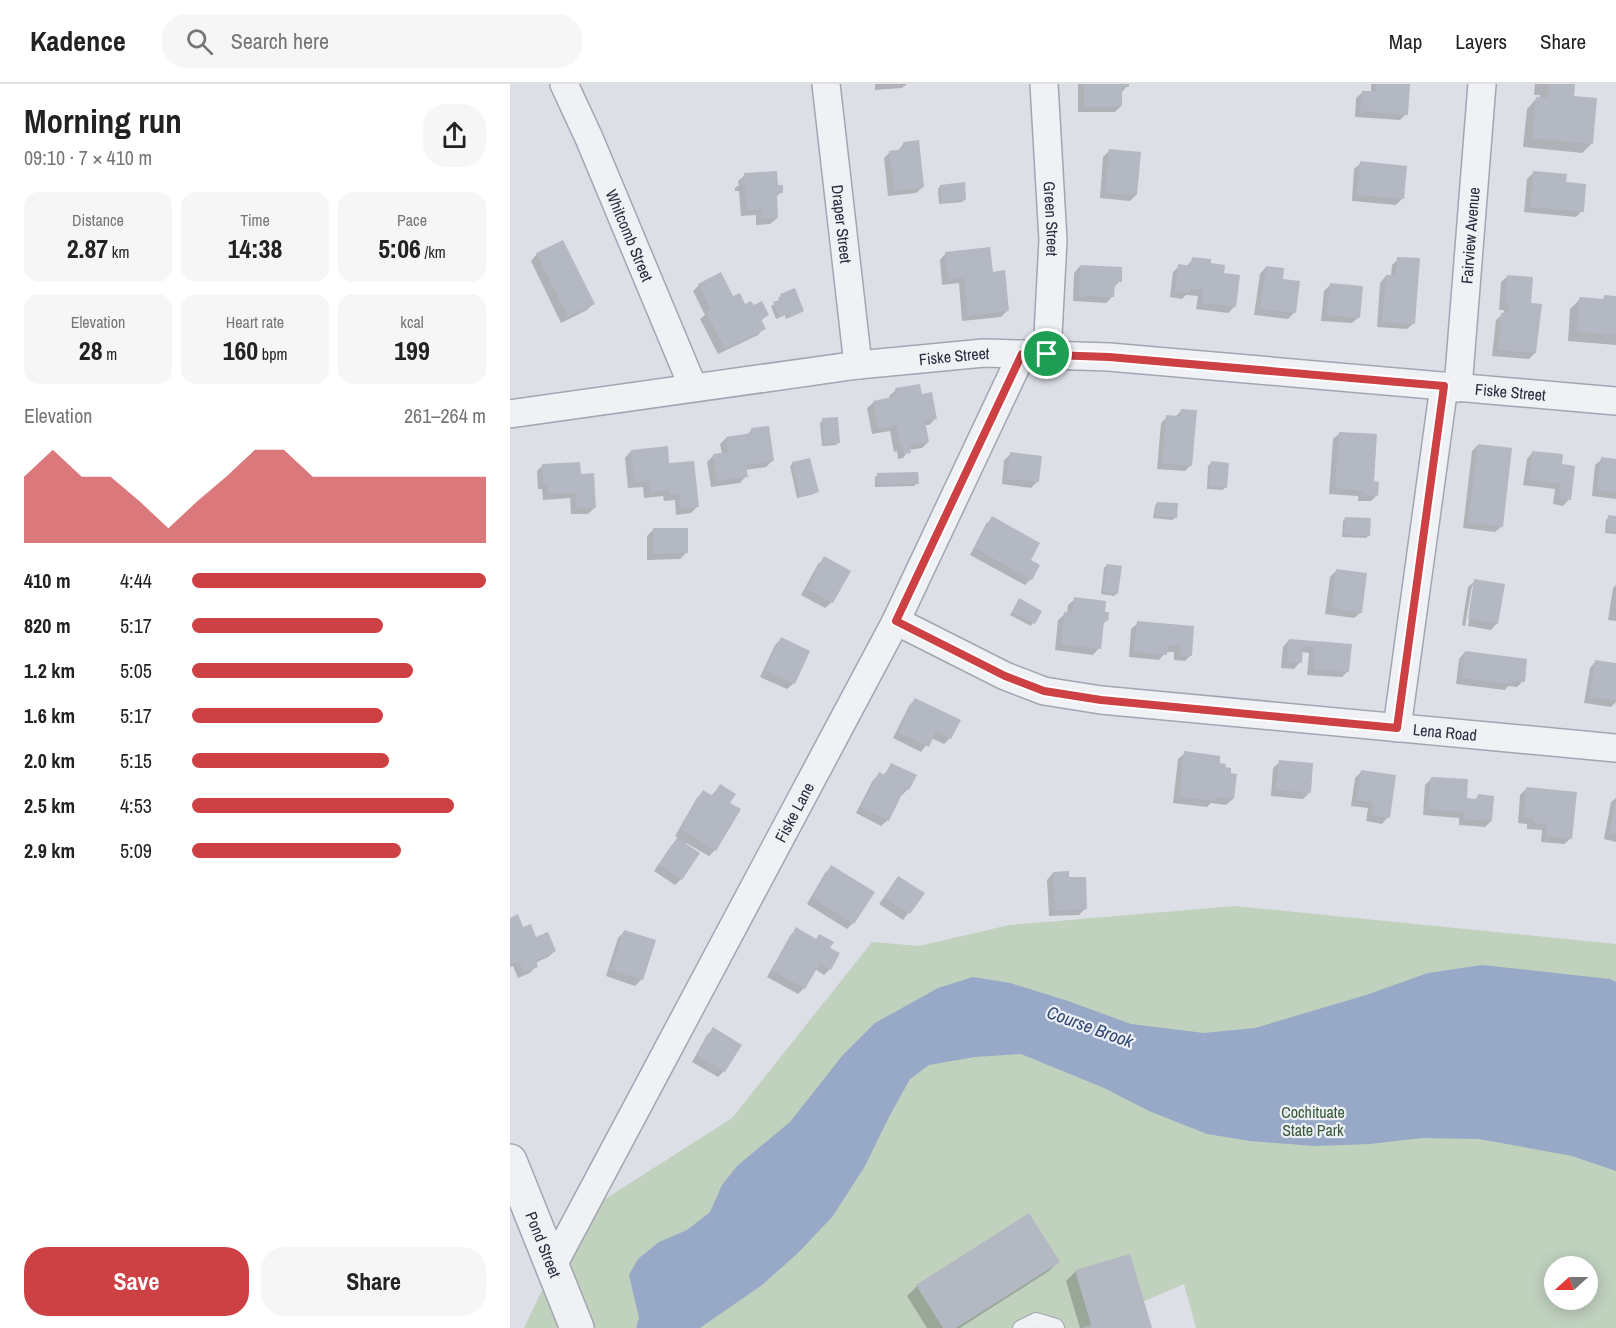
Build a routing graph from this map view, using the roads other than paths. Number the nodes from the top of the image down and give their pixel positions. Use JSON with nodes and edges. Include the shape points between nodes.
{"nodes":[{"id":1,"x":564,"y":84,"type":"edge"},
{"id":2,"x":826,"y":84,"type":"edge"},
{"id":3,"x":1044,"y":84,"type":"edge"},
{"id":4,"x":1482,"y":84,"type":"edge"},
{"id":5,"x":1035,"y":354,"type":"junction"},
{"id":6,"x":858,"y":365,"type":"junction"},
{"id":7,"x":693,"y":387,"type":"junction"},
{"id":8,"x":1451,"y":387,"type":"junction"},
{"id":9,"x":1616,"y":401,"type":"edge"},
{"id":10,"x":510,"y":414,"type":"edge"},
{"id":11,"x":896,"y":621,"type":"junction"},
{"id":12,"x":1397,"y":728,"type":"junction"},
{"id":13,"x":1616,"y":748,"type":"edge"},
{"id":14,"x":512,"y":1175,"type":"edge"},
{"id":15,"x":553,"y":1265,"type":"junction"},
{"id":16,"x":578,"y":1328,"type":"edge"},
{"id":17,"x":1020,"y":1328,"type":"edge"},
{"id":18,"x":1057,"y":1328,"type":"edge"}],
"edges":[{"from":1,"to":7,"type":"street","name":"Whitcomb Street"},
{"from":2,"to":6,"type":"street","name":"Draper Street"},
{"from":3,"to":5,"type":"street","name":"Green Street","via":[[1053,240]]},
{"from":4,"to":8,"type":"street","name":"Fairview Avenue"},
{"from":5,"to":6,"type":"street","name":"Fiske Street","via":[[947,355]]},
{"from":5,"to":8,"type":"street","name":"Fiske Street"},
{"from":5,"to":11,"type":"street","name":"Fiske Lane"},
{"from":6,"to":7,"type":"street","name":"Fiske Street"},
{"from":7,"to":10,"type":"street","name":"Fiske Street"},
{"from":8,"to":9,"type":"street","name":"Fiske Street"},
{"from":8,"to":12,"type":"street","name":"Fairview Avenue"},
{"from":11,"to":12,"type":"street","name":"Lena Road","via":[[1005,676],[1044,691],[1101,700]]},
{"from":11,"to":15,"type":"street","name":"Fiske Lane"},
{"from":12,"to":13,"type":"street","name":"Lena Road"},
{"from":14,"to":15,"type":"street","name":"Pond Street"},
{"from":15,"to":16,"type":"street","name":"Pond Street"},
{"from":17,"to":18,"type":"lane","via":[[1036,1320]]}]}
